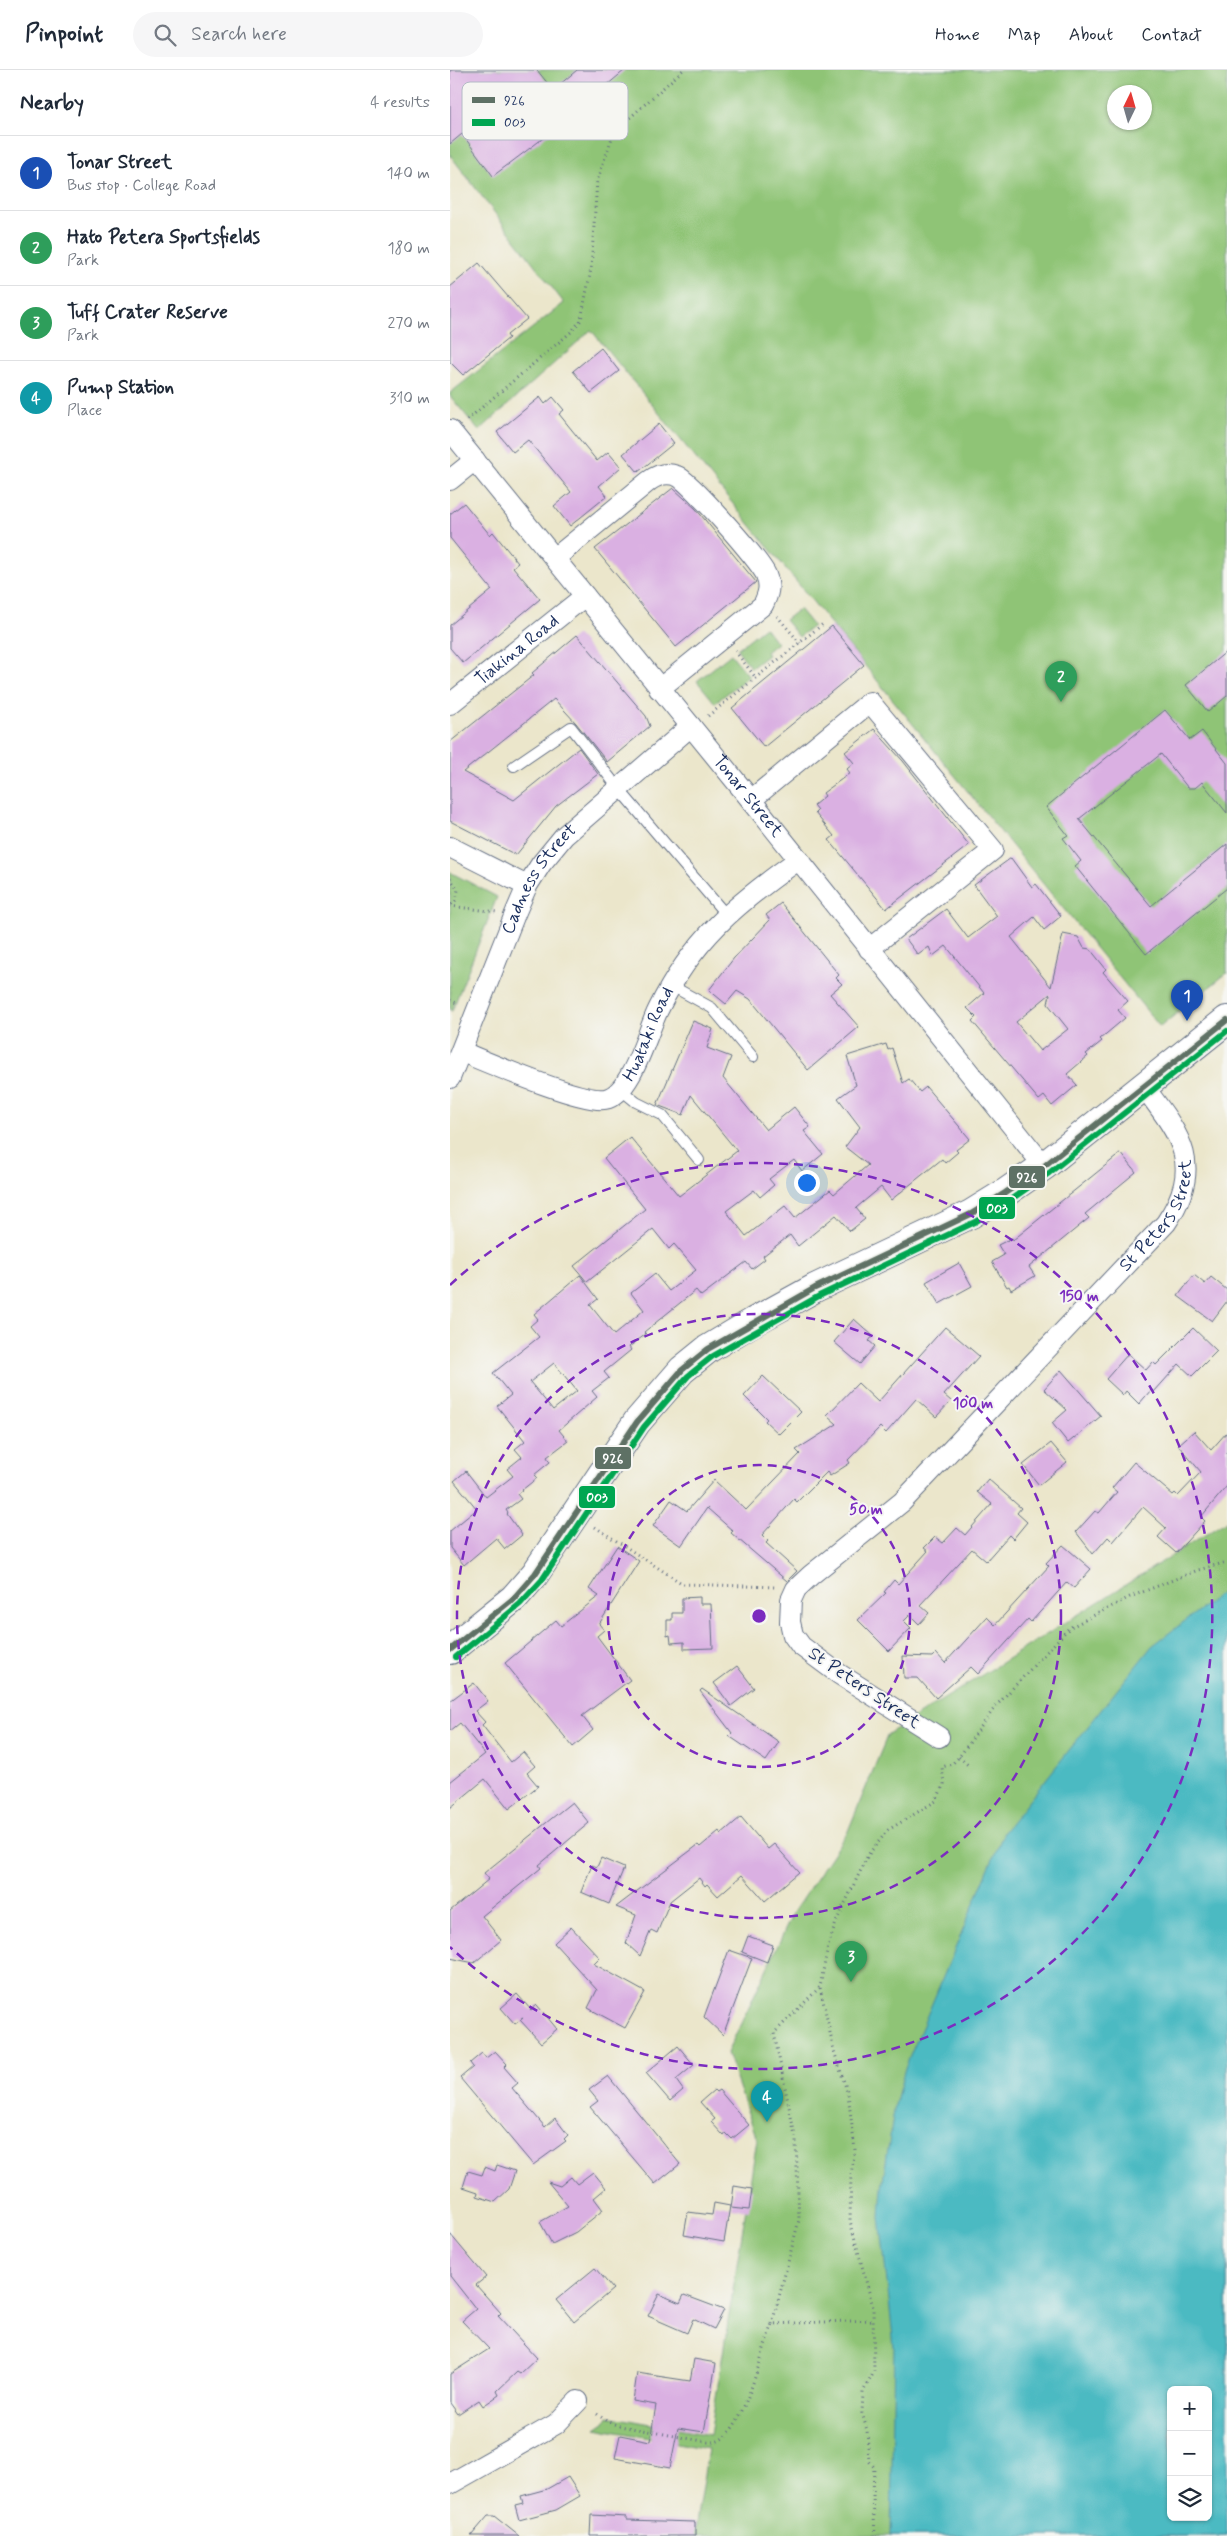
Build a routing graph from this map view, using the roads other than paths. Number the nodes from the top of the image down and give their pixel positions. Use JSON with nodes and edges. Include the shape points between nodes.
{"nodes":[{"id":1,"x":456,"y":427,"type":"edge"},
{"id":2,"x":475,"y":460,"type":"junction"},
{"id":3,"x":450,"y":480,"type":"edge"},
{"id":4,"x":554,"y":558,"type":"junction"},
{"id":5,"x":585,"y":596,"type":"junction"},
{"id":6,"x":659,"y":689,"type":"junction"},
{"id":7,"x":450,"y":704,"type":"edge"},
{"id":8,"x":698,"y":722,"type":"junction"},
{"id":9,"x":514,"y":766,"type":"dead end"},
{"id":10,"x":618,"y":788,"type":"junction"},
{"id":11,"x":751,"y":800,"type":"junction"},
{"id":12,"x":450,"y":847,"type":"edge"},
{"id":13,"x":798,"y":860,"type":"junction"},
{"id":14,"x":527,"y":886,"type":"junction"},
{"id":15,"x":726,"y":916,"type":"junction"},
{"id":16,"x":869,"y":950,"type":"junction"},
{"id":17,"x":670,"y":985,"type":"junction"},
{"id":18,"x":1227,"y":1020,"type":"edge"},
{"id":19,"x":462,"y":1052,"type":"junction"},
{"id":20,"x":753,"y":1057,"type":"dead end"},
{"id":21,"x":450,"y":1078,"type":"edge"},
{"id":22,"x":1144,"y":1086,"type":"junction"},
{"id":23,"x":620,"y":1090,"type":"junction"},
{"id":24,"x":699,"y":1160,"type":"dead end"},
{"id":25,"x":1044,"y":1166,"type":"junction"},
{"id":26,"x":450,"y":1650,"type":"edge"},
{"id":27,"x":939,"y":1737,"type":"dead end"},
{"id":28,"x":578,"y":2401,"type":"dead end"},
{"id":29,"x":450,"y":2484,"type":"edge"}],
"edges":[{"from":1,"to":2,"type":"street","name":"Tonar Street"},
{"from":2,"to":3,"type":"street"},
{"from":2,"to":4,"type":"street","name":"Tonar Street"},
{"from":4,"to":5,"type":"street","name":"Tonar Street"},
{"from":4,"to":6,"type":"street","via":[[649,481],[671,474],[689,484],[762,569],[769,589],[764,605]]},
{"from":5,"to":6,"type":"street","name":"Tonar Street"},
{"from":5,"to":7,"type":"street","name":"Tiakina Road"},
{"from":6,"to":8,"type":"street","name":"Tonar Street"},
{"from":8,"to":10,"type":"street","name":"Cadness Street"},
{"from":8,"to":11,"type":"street","name":"Tonar Street"},
{"from":9,"to":10,"type":"lane","via":[[571,727]]},
{"from":10,"to":14,"type":"street","name":"Cadness Street","via":[[564,836]]},
{"from":10,"to":15,"type":"lane"},
{"from":11,"to":13,"type":"street","name":"Tonar Street"},
{"from":11,"to":16,"type":"street","via":[[870,702],[993,850]]},
{"from":12,"to":14,"type":"street"},
{"from":13,"to":15,"type":"street","name":"Huataki Road"},
{"from":13,"to":16,"type":"street","name":"Tonar Street"},
{"from":14,"to":19,"type":"street","name":"Cadness Street"},
{"from":15,"to":17,"type":"street","name":"Huataki Road","via":[[700,942]]},
{"from":16,"to":25,"type":"street","name":"Tonar Street"},
{"from":17,"to":20,"type":"lane","via":[[712,1008]]},
{"from":17,"to":23,"type":"street","name":"Huataki Road","via":[[637,1062]]},
{"from":18,"to":22,"type":"main road"},
{"from":19,"to":21,"type":"street","name":"Cadness Street"},
{"from":19,"to":23,"type":"street","name":"Huataki Road","via":[[581,1097],[606,1099]]},
{"from":22,"to":25,"type":"main road"},
{"from":22,"to":27,"type":"street","name":"St Peters Street","via":[[1178,1134],[1184,1151],[1186,1167],[1181,1196],[1166,1223],[902,1502],[810,1575],[790,1600],[793,1635],[801,1646]]},
{"from":23,"to":24,"type":"lane","via":[[662,1115]]},
{"from":25,"to":26,"type":"main road","via":[[971,1214],[815,1288],[753,1322],[689,1364],[637,1422],[535,1574],[514,1598]]},
{"from":28,"to":29,"type":"street","via":[[556,2424]]}]}
